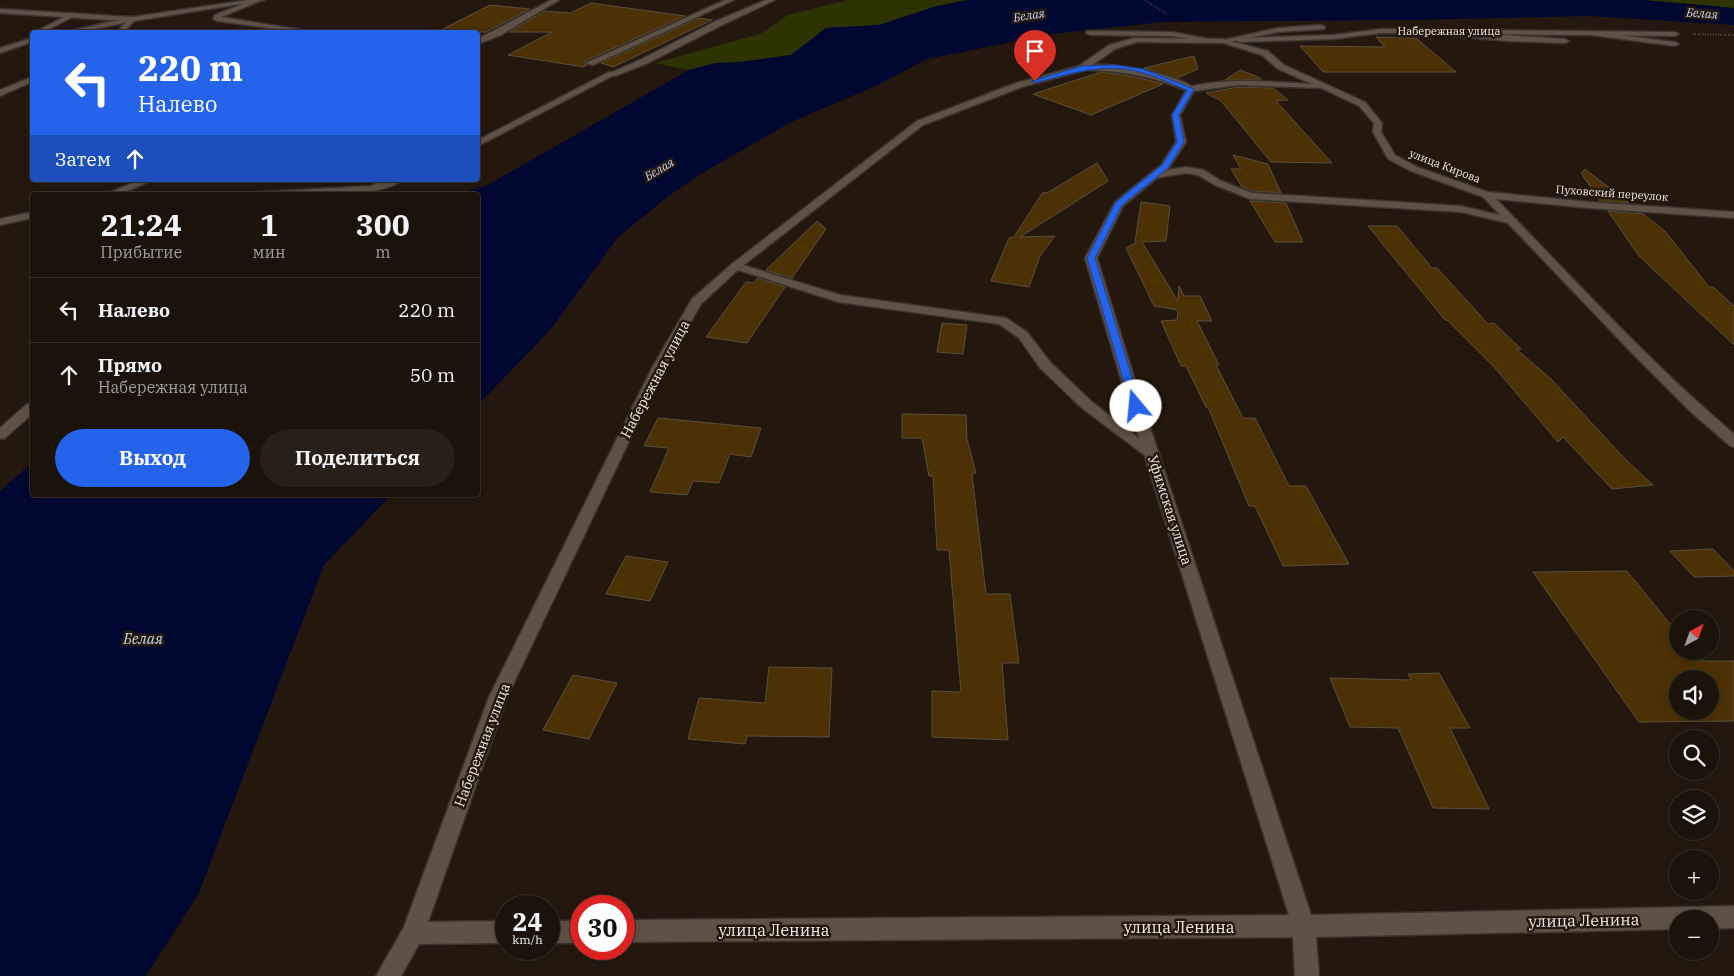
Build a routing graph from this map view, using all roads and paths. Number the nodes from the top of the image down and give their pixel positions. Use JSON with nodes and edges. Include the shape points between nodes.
{"nodes":[{"id":1,"x":556,"y":0,"type":"edge"},
{"id":2,"x":731,"y":0,"type":"edge"},
{"id":3,"x":772,"y":0,"type":"edge"},
{"id":4,"x":1145,"y":0,"type":"edge"},
{"id":5,"x":260,"y":1,"type":"edge"},
{"id":6,"x":0,"y":11,"type":"edge"},
{"id":7,"x":74,"y":14,"type":"junction"},
{"id":8,"x":1170,"y":16,"type":"dead end"},
{"id":9,"x":132,"y":19,"type":"junction"},
{"id":10,"x":1321,"y":27,"type":"dead end"},
{"id":11,"x":43,"y":30,"type":"edge"},
{"id":12,"x":79,"y":30,"type":"edge"},
{"id":13,"x":123,"y":30,"type":"edge"},
{"id":14,"x":284,"y":30,"type":"edge"},
{"id":15,"x":1424,"y":31,"type":"junction"},
{"id":16,"x":1090,"y":33,"type":"dead end"},
{"id":17,"x":1599,"y":34,"type":"junction"},
{"id":18,"x":1675,"y":34,"type":"joint"},
{"id":19,"x":1734,"y":35,"type":"edge"},
{"id":20,"x":30,"y":37,"type":"edge"},
{"id":21,"x":1184,"y":39,"type":"joint"},
{"id":22,"x":30,"y":40,"type":"edge"},
{"id":23,"x":1210,"y":40,"type":"junction"},
{"id":24,"x":480,"y":41,"type":"edge"},
{"id":25,"x":1223,"y":41,"type":"junction"},
{"id":26,"x":1565,"y":41,"type":"dead end"},
{"id":27,"x":19,"y":43,"type":"junction"},
{"id":28,"x":1675,"y":44,"type":"dead end"},
{"id":29,"x":0,"y":51,"type":"edge"},
{"id":30,"x":590,"y":63,"type":"dead end"},
{"id":31,"x":1082,"y":68,"type":"junction"},
{"id":32,"x":30,"y":80,"type":"edge"},
{"id":33,"x":1327,"y":88,"type":"junction"},
{"id":34,"x":1191,"y":89,"type":"junction"},
{"id":35,"x":0,"y":93,"type":"edge"},
{"id":36,"x":480,"y":141,"type":"edge"},
{"id":37,"x":1155,"y":175,"type":"junction"},
{"id":38,"x":143,"y":182,"type":"edge"},
{"id":39,"x":392,"y":182,"type":"edge"},
{"id":40,"x":372,"y":190,"type":"junction"},
{"id":41,"x":116,"y":192,"type":"edge"},
{"id":42,"x":328,"y":192,"type":"edge"},
{"id":43,"x":368,"y":192,"type":"edge"},
{"id":44,"x":1487,"y":195,"type":"junction"},
{"id":45,"x":30,"y":215,"type":"edge"},
{"id":46,"x":1734,"y":215,"type":"edge"},
{"id":47,"x":1512,"y":221,"type":"junction"},
{"id":48,"x":0,"y":222,"type":"edge"},
{"id":49,"x":736,"y":266,"type":"junction"},
{"id":50,"x":30,"y":409,"type":"edge"},
{"id":51,"x":0,"y":435,"type":"edge"},
{"id":52,"x":1734,"y":442,"type":"edge"},
{"id":53,"x":1152,"y":454,"type":"junction"},
{"id":54,"x":1734,"y":917,"type":"edge"},
{"id":55,"x":1304,"y":926,"type":"junction"},
{"id":56,"x":495,"y":932,"type":"edge"},
{"id":57,"x":635,"y":932,"type":"edge"},
{"id":58,"x":413,"y":933,"type":"junction"},
{"id":59,"x":388,"y":976,"type":"edge"},
{"id":60,"x":1307,"y":976,"type":"edge"}],
"edges":[{"from":1,"to":24,"type":"street"},
{"from":2,"to":30,"type":"street"},
{"from":3,"to":36,"type":"street","via":[[612,74]]},
{"from":4,"to":8,"type":"path"},
{"from":5,"to":9,"type":"street"},
{"from":5,"to":14,"type":"street","via":[[222,13],[217,19]]},
{"from":6,"to":7,"type":"street"},
{"from":7,"to":9,"type":"street"},
{"from":7,"to":11,"type":"street"},
{"from":9,"to":12,"type":"street"},
{"from":9,"to":13,"type":"street"},
{"from":10,"to":25,"type":"street","via":[[1278,30]]},
{"from":15,"to":17,"type":"street","name":"Набережная улица"},
{"from":15,"to":25,"type":"street","name":"Набережная улица"},
{"from":15,"to":26,"type":"street"},
{"from":16,"to":23,"type":"street","via":[[1172,34]]},
{"from":17,"to":18,"type":"street","name":"Набережная улица"},
{"from":17,"to":28,"type":"street"},
{"from":18,"to":19,"type":"path"},
{"from":20,"to":27,"type":"street"},
{"from":21,"to":23,"type":"street","name":"улица Кирова"},
{"from":21,"to":31,"type":"street","name":"Набережная улица","via":[[1137,40],[1112,47]]},
{"from":22,"to":27,"type":"street"},
{"from":23,"to":25,"type":"street","name":"улица Кирова"},
{"from":25,"to":33,"type":"street","name":"улица Кирова","via":[[1265,53],[1281,67]]},
{"from":27,"to":29,"type":"street"},
{"from":31,"to":34,"type":"street","via":[[1141,70]]},
{"from":31,"to":49,"type":"street","name":"Набережная улица","via":[[1019,85],[920,122]]},
{"from":32,"to":35,"type":"street"},
{"from":33,"to":34,"type":"street","via":[[1260,82],[1213,83]]},
{"from":33,"to":44,"type":"street","name":"улица Кирова","via":[[1362,104],[1378,123],[1377,132],[1391,157],[1414,169]]},
{"from":34,"to":37,"type":"street","name":"Уфимская улица","via":[[1176,115],[1180,142],[1165,166]]},
{"from":37,"to":47,"type":"street","via":[[1186,170],[1202,172],[1218,184],[1250,196],[1461,209]]},
{"from":37,"to":53,"type":"street","name":"Уфимская улица","via":[[1119,204],[1091,258]]},
{"from":38,"to":41,"type":"street"},
{"from":39,"to":40,"type":"street"},
{"from":40,"to":42,"type":"street"},
{"from":40,"to":43,"type":"street"},
{"from":44,"to":46,"type":"street","name":"Пуховский переулок"},
{"from":44,"to":47,"type":"street","name":"улица Кирова"},
{"from":45,"to":48,"type":"street"},
{"from":47,"to":52,"type":"street","name":"улица Кирова","via":[[1696,409]]},
{"from":49,"to":53,"type":"street","via":[[838,298],[1002,321],[1023,335],[1045,365],[1087,405]]},
{"from":49,"to":58,"type":"street","name":"Набережная улица","via":[[696,302],[658,368],[588,509],[498,697]]},
{"from":50,"to":51,"type":"street"},
{"from":53,"to":55,"type":"street","name":"Уфимская улица"},
{"from":54,"to":55,"type":"street","name":"улица Ленина"},
{"from":55,"to":57,"type":"street","name":"улица Ленина"},
{"from":55,"to":60,"type":"street","name":"Уфимская улица"},
{"from":56,"to":58,"type":"street"},
{"from":58,"to":59,"type":"street","name":"Набережная улица"}]}
